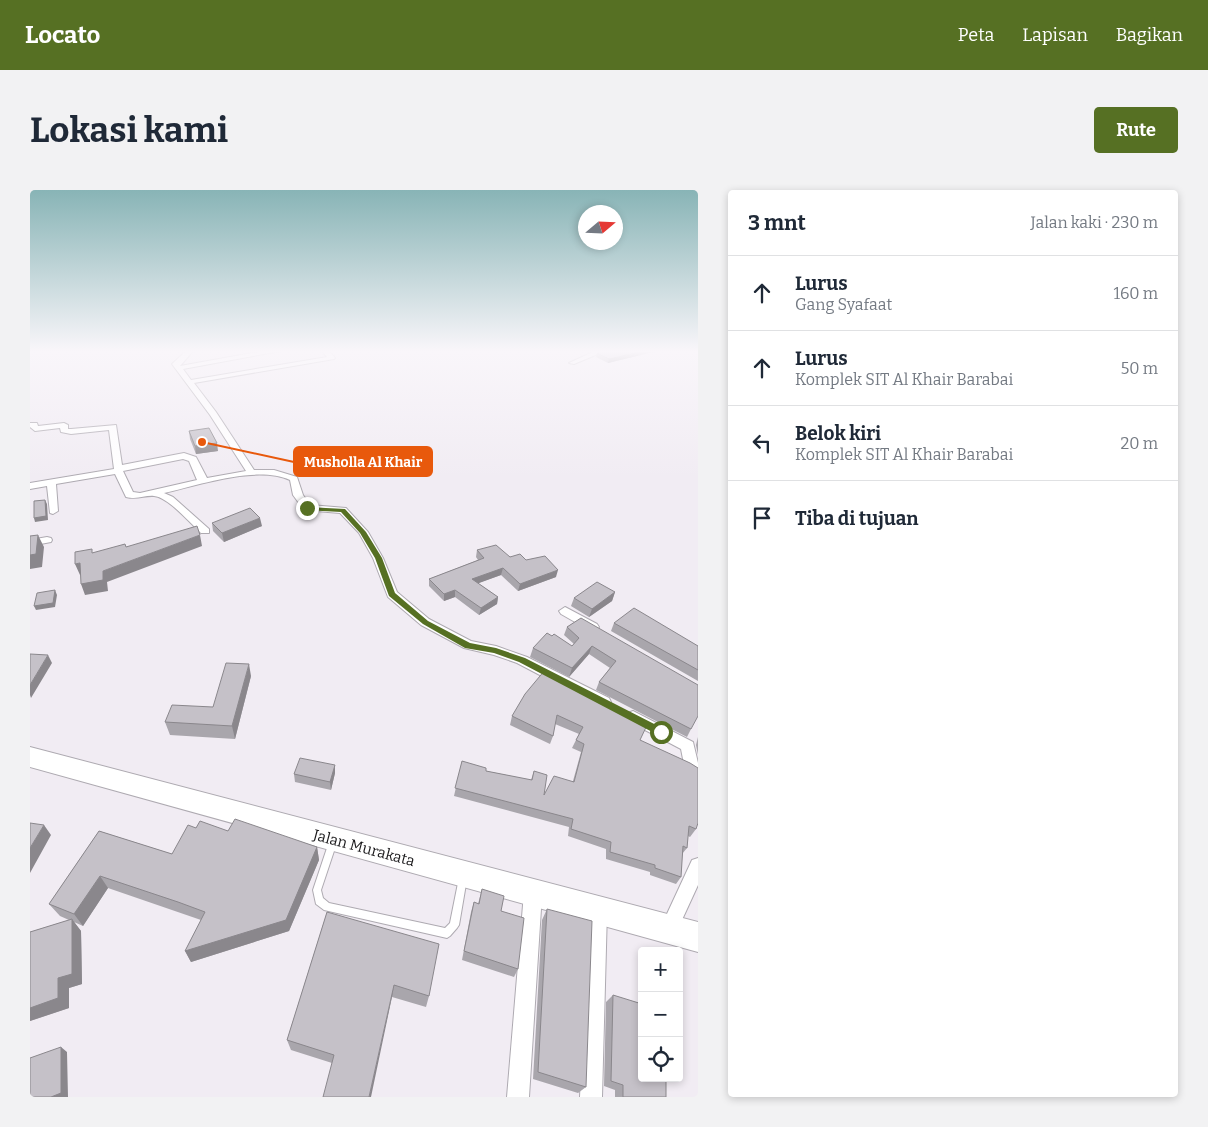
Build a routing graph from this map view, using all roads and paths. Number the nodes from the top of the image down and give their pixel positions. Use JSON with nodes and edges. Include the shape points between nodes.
{"nodes":[{"id":1,"x":197,"y":393,"type":"edge"},
{"id":2,"x":30,"y":425,"type":"edge"},
{"id":3,"x":118,"y":469,"type":"junction"},
{"id":4,"x":252,"y":473,"type":"junction"},
{"id":5,"x":51,"y":482,"type":"junction"},
{"id":6,"x":202,"y":482,"type":"junction"},
{"id":7,"x":30,"y":486,"type":"edge"},
{"id":8,"x":155,"y":493,"type":"junction"},
{"id":9,"x":53,"y":511,"type":"dead end"},
{"id":10,"x":205,"y":531,"type":"dead end"},
{"id":11,"x":47,"y":540,"type":"dead end"},
{"id":12,"x":30,"y":543,"type":"edge"},
{"id":13,"x":565,"y":611,"type":"dead end"},
{"id":14,"x":606,"y":635,"type":"edge"},
{"id":15,"x":30,"y":756,"type":"edge"},
{"id":16,"x":698,"y":772,"type":"edge"},
{"id":17,"x":334,"y":839,"type":"junction"},
{"id":18,"x":698,"y":866,"type":"edge"},
{"id":19,"x":464,"y":874,"type":"junction"},
{"id":20,"x":533,"y":893,"type":"junction"},
{"id":21,"x":598,"y":910,"type":"junction"},
{"id":22,"x":669,"y":929,"type":"junction"},
{"id":23,"x":698,"y":937,"type":"edge"},
{"id":24,"x":518,"y":1097,"type":"edge"},
{"id":25,"x":592,"y":1097,"type":"edge"}],
"edges":[{"from":1,"to":4,"type":"street"},
{"from":2,"to":3,"type":"street","via":[[34,424],[35,429],[64,426],[64,430],[71,432],[113,427]]},
{"from":3,"to":5,"type":"street"},
{"from":3,"to":6,"type":"street","via":[[184,456],[193,459]]},
{"from":3,"to":8,"type":"street","via":[[129,494]]},
{"from":4,"to":6,"type":"street"},
{"from":4,"to":16,"type":"street","via":[[287,474],[294,479],[298,495],[307,508],[343,510],[363,532],[378,558],[392,594],[425,622],[468,646],[496,650],[522,660],[688,746],[690,765]]},
{"from":5,"to":7,"type":"street"},
{"from":5,"to":9,"type":"street"},
{"from":6,"to":8,"type":"street"},
{"from":8,"to":10,"type":"street","via":[[170,499]]},
{"from":11,"to":12,"type":"street"},
{"from":13,"to":14,"type":"street"},
{"from":15,"to":17,"type":"main road","name":"Jalan Murakata"},
{"from":17,"to":19,"type":"main road","name":"Jalan Murakata"},
{"from":17,"to":19,"type":"lane","via":[[317,890],[319,901],[327,907],[447,933],[454,925]]},
{"from":18,"to":22,"type":"street"},
{"from":19,"to":20,"type":"main road","name":"Jalan Murakata"},
{"from":20,"to":21,"type":"main road","name":"Jalan Murakata"},
{"from":20,"to":24,"type":"street"},
{"from":21,"to":22,"type":"main road","name":"Jalan Murakata"},
{"from":21,"to":25,"type":"street"},
{"from":22,"to":23,"type":"main road","name":"Jalan Murakata"}]}
